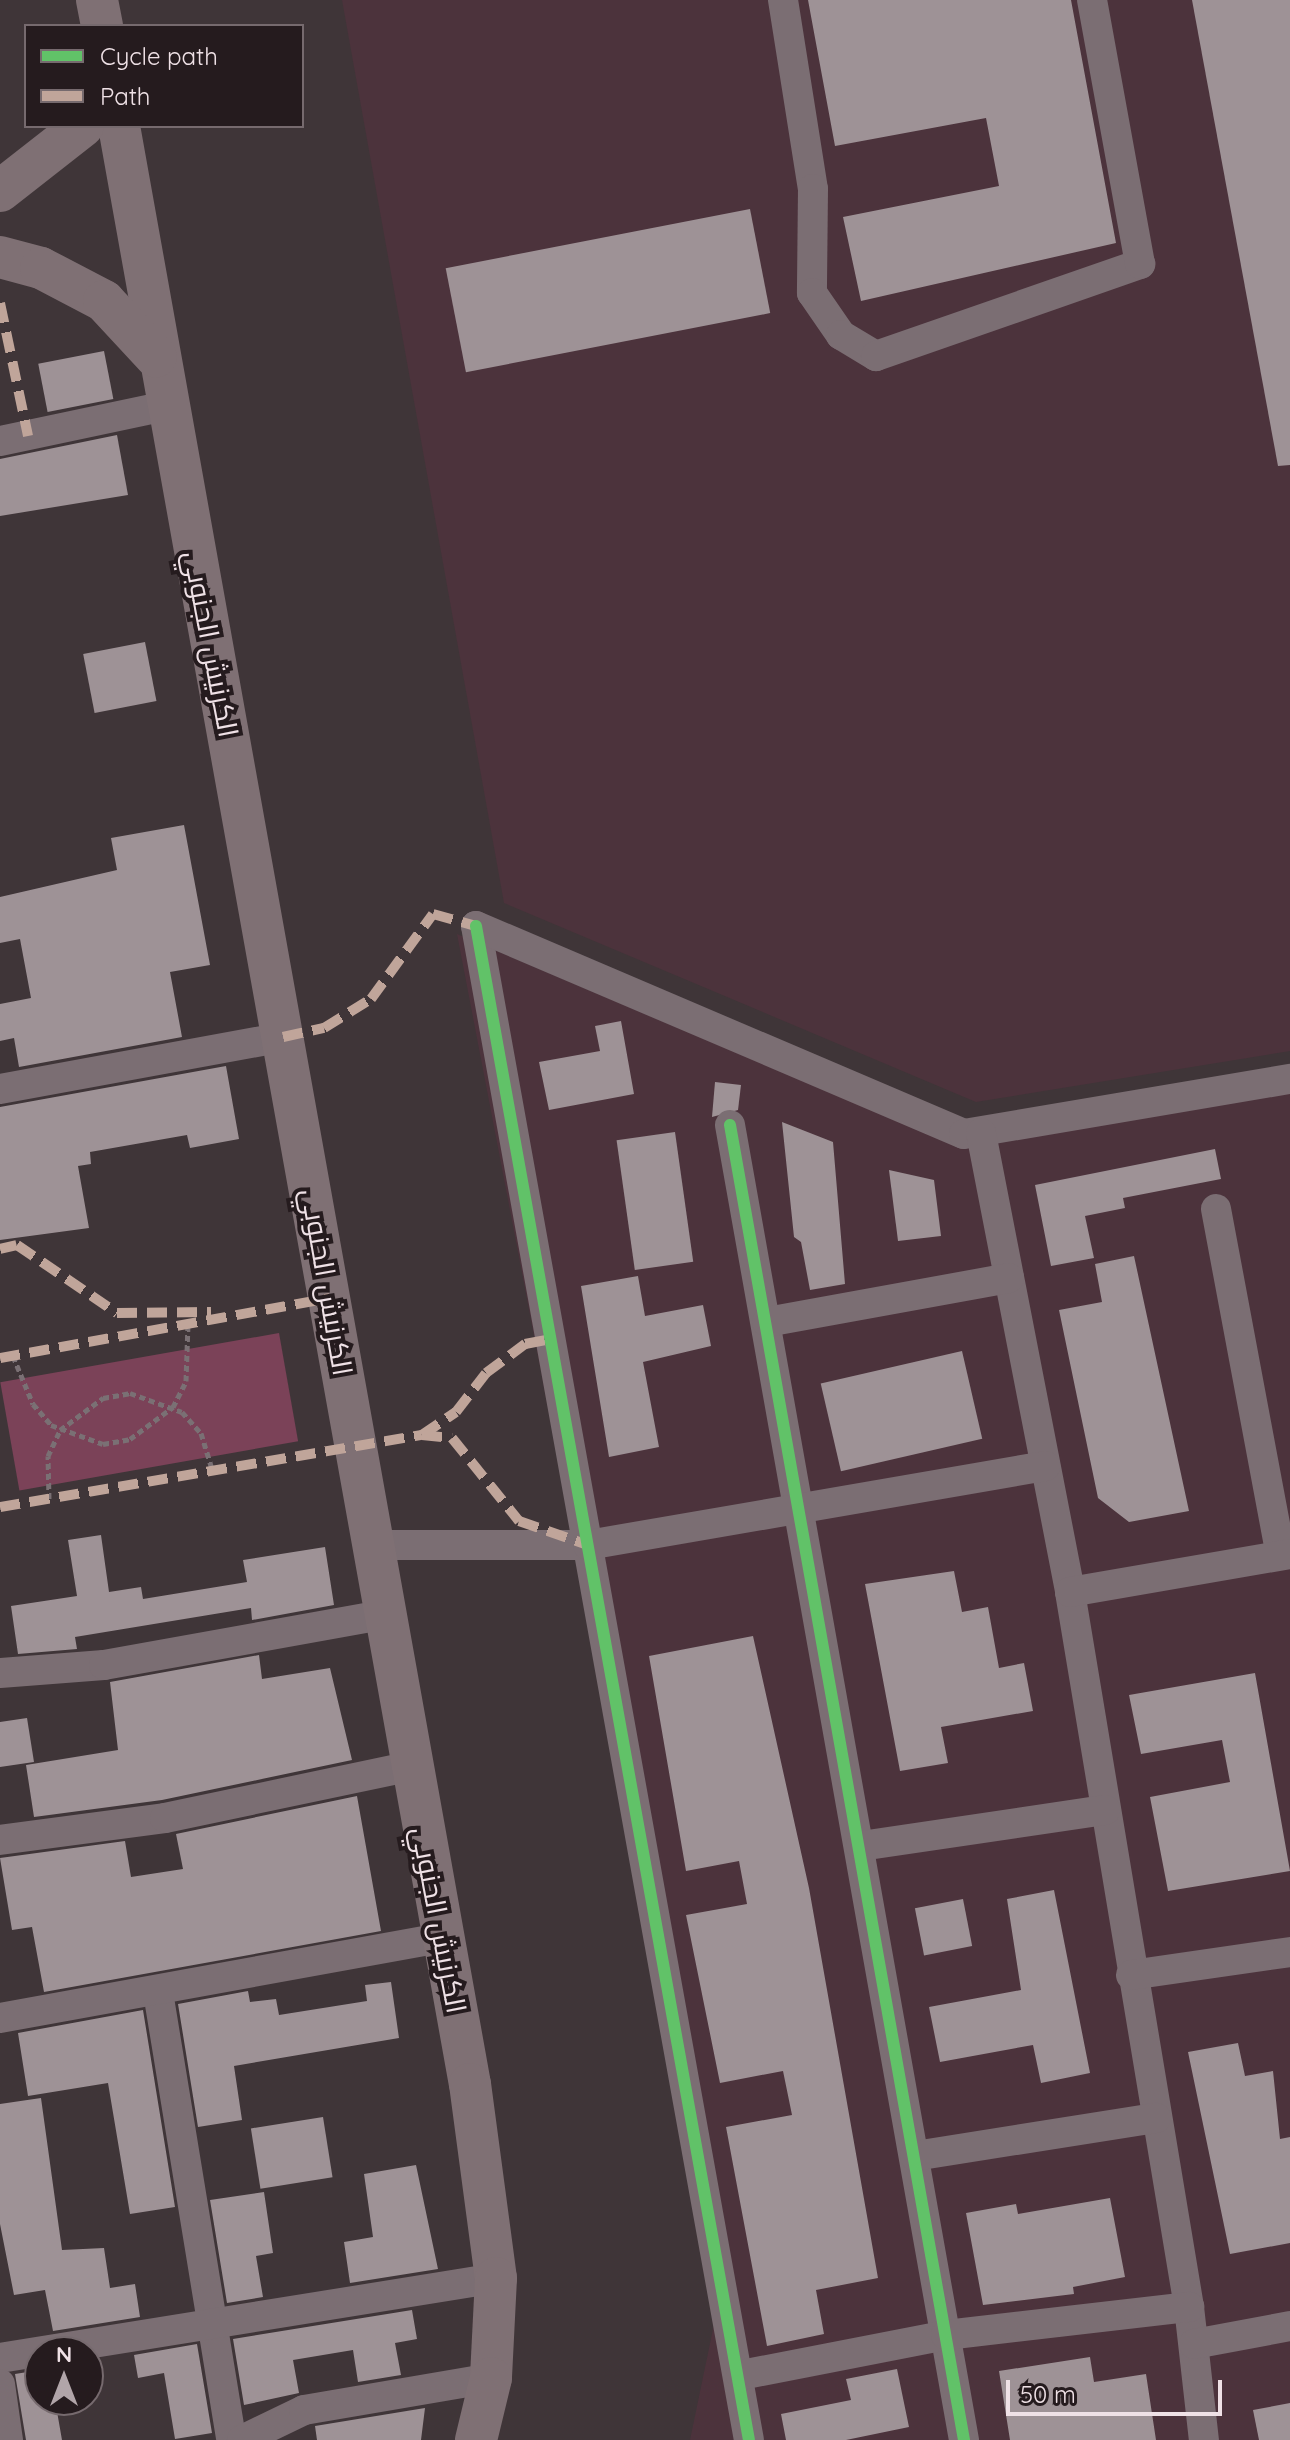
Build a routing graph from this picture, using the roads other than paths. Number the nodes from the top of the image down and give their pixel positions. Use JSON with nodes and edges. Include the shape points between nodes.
{"nodes":[{"id":1,"x":97,"y":0,"type":"edge"},
{"id":2,"x":783,"y":0,"type":"edge"},
{"id":3,"x":1092,"y":0,"type":"edge"},
{"id":4,"x":102,"y":24,"type":"edge"},
{"id":5,"x":80,"y":128,"type":"edge"},
{"id":6,"x":119,"y":128,"type":"edge"},
{"id":7,"x":0,"y":191,"type":"edge"},
{"id":8,"x":0,"y":257,"type":"edge"},
{"id":9,"x":156,"y":357,"type":"junction"},
{"id":10,"x":166,"y":406,"type":"junction"},
{"id":11,"x":0,"y":441,"type":"edge"},
{"id":12,"x":283,"y":1037,"type":"junction"},
{"id":13,"x":1290,"y":1079,"type":"edge"},
{"id":14,"x":0,"y":1089,"type":"edge"},
{"id":15,"x":730,"y":1125,"type":"dead end"},
{"id":16,"x":981,"y":1133,"type":"junction"},
{"id":17,"x":1216,"y":1209,"type":"dead end"},
{"id":18,"x":1009,"y":1278,"type":"junction"},
{"id":19,"x":767,"y":1322,"type":"junction"},
{"id":20,"x":1045,"y":1466,"type":"junction"},
{"id":21,"x":802,"y":1510,"type":"junction"},
{"id":22,"x":377,"y":1545,"type":"junction"},
{"id":23,"x":588,"y":1545,"type":"junction"},
{"id":24,"x":1286,"y":1554,"type":"edge"},
{"id":25,"x":1070,"y":1592,"type":"junction"},
{"id":26,"x":387,"y":1614,"type":"junction"},
{"id":27,"x":0,"y":1673,"type":"edge"},
{"id":28,"x":411,"y":1766,"type":"junction"},
{"id":29,"x":1105,"y":1810,"type":"junction"},
{"id":30,"x":0,"y":1840,"type":"edge"},
{"id":31,"x":861,"y":1846,"type":"junction"},
{"id":32,"x":442,"y":1938,"type":"junction"},
{"id":33,"x":1290,"y":1952,"type":"edge"},
{"id":34,"x":1131,"y":1975,"type":"junction"},
{"id":35,"x":158,"y":1992,"type":"junction"},
{"id":36,"x":0,"y":2018,"type":"edge"},
{"id":37,"x":1156,"y":2118,"type":"junction"},
{"id":38,"x":915,"y":2156,"type":"junction"},
{"id":39,"x":496,"y":2278,"type":"junction"},
{"id":40,"x":1189,"y":2307,"type":"junction"},
{"id":41,"x":208,"y":2321,"type":"junction"},
{"id":42,"x":1290,"y":2326,"type":"edge"},
{"id":43,"x":946,"y":2335,"type":"junction"},
{"id":44,"x":1194,"y":2344,"type":"junction"},
{"id":45,"x":0,"y":2358,"type":"edge"},
{"id":46,"x":741,"y":2375,"type":"junction"},
{"id":47,"x":491,"y":2378,"type":"junction"},
{"id":48,"x":0,"y":2384,"type":"edge"},
{"id":49,"x":8,"y":2440,"type":"edge"},
{"id":50,"x":231,"y":2440,"type":"edge"},
{"id":51,"x":242,"y":2440,"type":"edge"},
{"id":52,"x":476,"y":2440,"type":"edge"},
{"id":53,"x":749,"y":2440,"type":"edge"},
{"id":54,"x":964,"y":2440,"type":"edge"},
{"id":55,"x":1204,"y":2440,"type":"edge"}],
"edges":[{"from":1,"to":4,"type":"main road"},
{"from":2,"to":3,"type":"street","via":[[813,189],[812,293],[841,335],[876,356],[1140,264]]},
{"from":5,"to":7,"type":"main road"},
{"from":6,"to":9,"type":"main road","name":"الكرنيش الجنوبي"},
{"from":8,"to":9,"type":"main road","via":[[41,268],[104,301]]},
{"from":9,"to":10,"type":"main road","name":"الكرنيش الجنوبي"},
{"from":10,"to":11,"type":"street"},
{"from":10,"to":12,"type":"main road","name":"الكرنيش الجنوبي"},
{"from":12,"to":14,"type":"street"},
{"from":12,"to":22,"type":"main road","name":"الكرنيش الجنوبي"},
{"from":13,"to":16,"type":"street"},
{"from":15,"to":19,"type":"street"},
{"from":16,"to":18,"type":"street"},
{"from":16,"to":23,"type":"street","via":[[964,1134],[476,926]]},
{"from":17,"to":24,"type":"street"},
{"from":18,"to":19,"type":"street"},
{"from":18,"to":20,"type":"street"},
{"from":19,"to":21,"type":"street"},
{"from":20,"to":21,"type":"street"},
{"from":20,"to":25,"type":"street"},
{"from":21,"to":23,"type":"street"},
{"from":21,"to":31,"type":"street"},
{"from":22,"to":23,"type":"street"},
{"from":22,"to":26,"type":"main road","name":"الكرنيش الجنوبي"},
{"from":23,"to":46,"type":"street","via":[[719,2300]]},
{"from":24,"to":25,"type":"street"},
{"from":25,"to":29,"type":"street"},
{"from":26,"to":27,"type":"street","via":[[104,1665]]},
{"from":26,"to":28,"type":"main road","name":"الكرنيش الجنوبي"},
{"from":28,"to":30,"type":"street","via":[[165,1818]]},
{"from":28,"to":32,"type":"main road","name":"الكرنيش الجنوبي"},
{"from":29,"to":31,"type":"street"},
{"from":29,"to":34,"type":"street"},
{"from":31,"to":38,"type":"street"},
{"from":32,"to":35,"type":"street"},
{"from":32,"to":39,"type":"main road","name":"الكرنيش الجنوبي"},
{"from":33,"to":34,"type":"street"},
{"from":34,"to":37,"type":"street"},
{"from":35,"to":36,"type":"street"},
{"from":35,"to":41,"type":"street"},
{"from":37,"to":38,"type":"street"},
{"from":37,"to":40,"type":"street"},
{"from":38,"to":43,"type":"street"},
{"from":39,"to":41,"type":"street"},
{"from":39,"to":47,"type":"main road","name":"الكرنيش الجنوبي"},
{"from":40,"to":43,"type":"street"},
{"from":40,"to":44,"type":"street"},
{"from":41,"to":45,"type":"street"},
{"from":41,"to":50,"type":"street"},
{"from":42,"to":44,"type":"street"},
{"from":43,"to":46,"type":"street"},
{"from":43,"to":54,"type":"street"},
{"from":44,"to":55,"type":"street"},
{"from":46,"to":53,"type":"street"},
{"from":47,"to":51,"type":"street","via":[[304,2410]]},
{"from":47,"to":52,"type":"main road","name":"الكرنيش الجنوبي"},
{"from":48,"to":49,"type":"street"}]}
